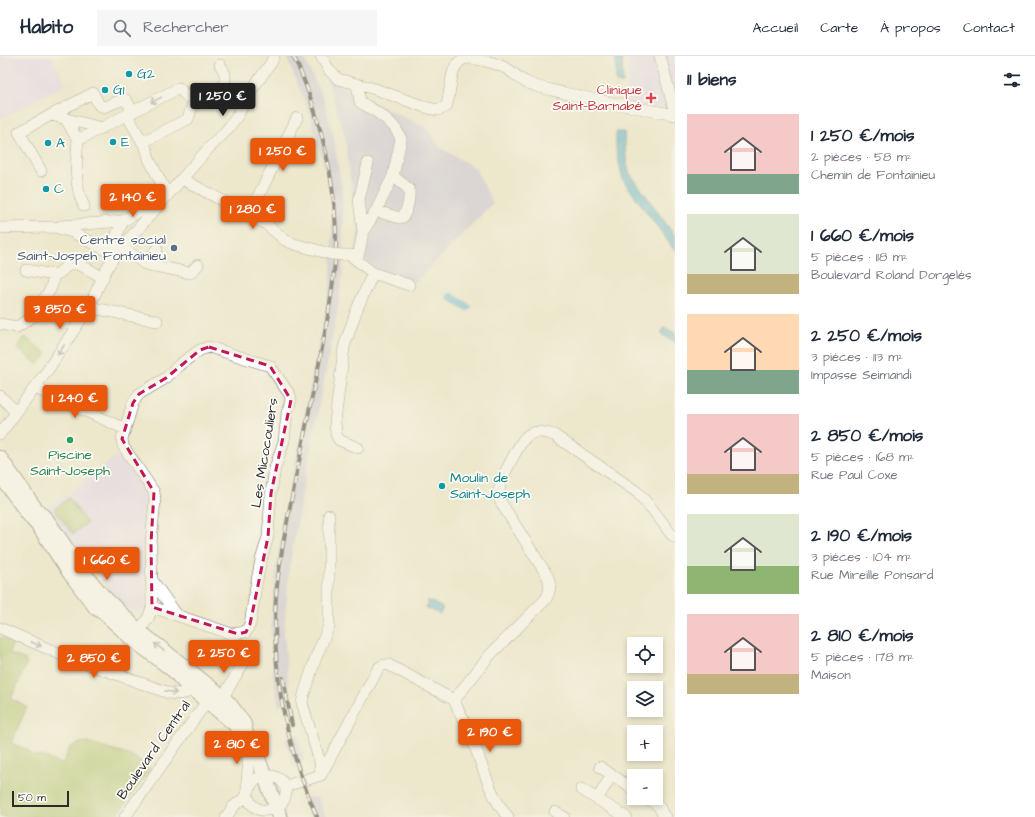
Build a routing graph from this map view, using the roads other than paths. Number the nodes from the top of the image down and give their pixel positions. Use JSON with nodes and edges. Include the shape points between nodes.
{"nodes":[{"id":1,"x":274,"y":56,"type":"edge"},
{"id":2,"x":321,"y":56,"type":"edge"},
{"id":3,"x":660,"y":56,"type":"edge"},
{"id":4,"x":220,"y":65,"type":"dead end"},
{"id":5,"x":357,"y":84,"type":"junction"},
{"id":6,"x":194,"y":100,"type":"junction"},
{"id":7,"x":128,"y":114,"type":"junction"},
{"id":8,"x":675,"y":114,"type":"edge"},
{"id":9,"x":51,"y":115,"type":"junction"},
{"id":10,"x":65,"y":118,"type":"junction"},
{"id":11,"x":297,"y":118,"type":"dead end"},
{"id":12,"x":102,"y":128,"type":"junction"},
{"id":13,"x":78,"y":140,"type":"junction"},
{"id":14,"x":143,"y":142,"type":"junction"},
{"id":15,"x":149,"y":159,"type":"junction"},
{"id":16,"x":368,"y":162,"type":"dead end"},
{"id":17,"x":42,"y":171,"type":"dead end"},
{"id":18,"x":393,"y":176,"type":"junction"},
{"id":19,"x":182,"y":179,"type":"junction"},
{"id":20,"x":166,"y":191,"type":"junction"},
{"id":21,"x":84,"y":206,"type":"dead end"},
{"id":22,"x":376,"y":212,"type":"junction"},
{"id":23,"x":249,"y":215,"type":"junction"},
{"id":24,"x":123,"y":221,"type":"junction"},
{"id":25,"x":55,"y":227,"type":"junction"},
{"id":26,"x":0,"y":228,"type":"edge"},
{"id":27,"x":363,"y":232,"type":"junction"},
{"id":28,"x":157,"y":249,"type":"dead end"},
{"id":29,"x":115,"y":252,"type":"junction"},
{"id":30,"x":347,"y":255,"type":"junction"},
{"id":31,"x":145,"y":264,"type":"junction"},
{"id":32,"x":198,"y":265,"type":"dead end"},
{"id":33,"x":26,"y":270,"type":"dead end"},
{"id":34,"x":373,"y":273,"type":"junction"},
{"id":35,"x":54,"y":275,"type":"junction"},
{"id":36,"x":102,"y":278,"type":"junction"},
{"id":37,"x":409,"y":285,"type":"dead end"},
{"id":38,"x":89,"y":307,"type":"junction"},
{"id":39,"x":157,"y":321,"type":"dead end"},
{"id":40,"x":0,"y":324,"type":"edge"},
{"id":41,"x":35,"y":388,"type":"junction"},
{"id":42,"x":0,"y":396,"type":"edge"},
{"id":43,"x":16,"y":412,"type":"junction"},
{"id":44,"x":125,"y":429,"type":"junction"},
{"id":45,"x":0,"y":434,"type":"edge"},
{"id":46,"x":358,"y":448,"type":"dead end"},
{"id":47,"x":0,"y":458,"type":"edge"},
{"id":48,"x":0,"y":475,"type":"edge"},
{"id":49,"x":329,"y":515,"type":"dead end"},
{"id":50,"x":675,"y":537,"type":"edge"},
{"id":51,"x":152,"y":580,"type":"junction"},
{"id":52,"x":152,"y":607,"type":"junction"},
{"id":53,"x":177,"y":615,"type":"junction"},
{"id":54,"x":0,"y":628,"type":"edge"},
{"id":55,"x":136,"y":635,"type":"junction"},
{"id":56,"x":244,"y":662,"type":"dead end"},
{"id":57,"x":194,"y":691,"type":"junction"},
{"id":58,"x":223,"y":697,"type":"junction"},
{"id":59,"x":454,"y":700,"type":"junction"},
{"id":60,"x":207,"y":701,"type":"junction"},
{"id":61,"x":246,"y":734,"type":"junction"},
{"id":62,"x":600,"y":768,"type":"dead end"},
{"id":63,"x":321,"y":775,"type":"junction"},
{"id":64,"x":612,"y":775,"type":"junction"},
{"id":65,"x":265,"y":776,"type":"junction"},
{"id":66,"x":627,"y":785,"type":"edge"},
{"id":67,"x":286,"y":786,"type":"junction"},
{"id":68,"x":581,"y":789,"type":"dead end"},
{"id":69,"x":247,"y":796,"type":"junction"},
{"id":70,"x":597,"y":799,"type":"junction"},
{"id":71,"x":656,"y":805,"type":"edge"},
{"id":72,"x":278,"y":813,"type":"edge"},
{"id":73,"x":125,"y":817,"type":"edge"},
{"id":74,"x":226,"y":817,"type":"edge"},
{"id":75,"x":508,"y":817,"type":"edge"},
{"id":76,"x":626,"y":817,"type":"edge"},
{"id":77,"x":666,"y":817,"type":"edge"}],
"edges":[{"from":1,"to":19,"type":"street","via":[[238,115]]},
{"from":2,"to":5,"type":"street","via":[[334,77]]},
{"from":3,"to":8,"type":"street"},
{"from":4,"to":6,"type":"street","via":[[225,74],[222,89],[210,98]]},
{"from":5,"to":8,"type":"street","via":[[428,108],[443,109],[448,102],[457,64],[467,57],[501,65],[518,78],[533,85],[589,99]]},
{"from":5,"to":18,"type":"street","via":[[360,102],[382,115],[399,133],[401,139]]},
{"from":6,"to":7,"type":"street","one_way":true,"via":[[188,98],[179,88]]},
{"from":6,"to":14,"type":"street","via":[[188,119]]},
{"from":7,"to":9,"type":"street","via":[[124,98],[104,107],[99,104],[92,92]]},
{"from":7,"to":12,"type":"street"},
{"from":7,"to":14,"type":"street"},
{"from":7,"to":15,"type":"street"},
{"from":9,"to":10,"type":"street"},
{"from":9,"to":17,"type":"street","via":[[19,132]]},
{"from":10,"to":12,"type":"street"},
{"from":10,"to":13,"type":"street"},
{"from":11,"to":23,"type":"street"},
{"from":12,"to":13,"type":"street"},
{"from":13,"to":21,"type":"street","via":[[79,196]]},
{"from":14,"to":15,"type":"street"},
{"from":15,"to":20,"type":"street"},
{"from":16,"to":27,"type":"street","via":[[359,200]]},
{"from":18,"to":22,"type":"street"},
{"from":18,"to":22,"type":"street","via":[[409,189],[410,198],[405,215],[400,218]]},
{"from":19,"to":20,"type":"street"},
{"from":19,"to":23,"type":"street"},
{"from":20,"to":24,"type":"street"},
{"from":20,"to":29,"type":"street"},
{"from":22,"to":27,"type":"street"},
{"from":23,"to":30,"type":"street","bridge":true,"via":[[294,244],[331,254]]},
{"from":24,"to":25,"type":"street"},
{"from":24,"to":29,"type":"street"},
{"from":25,"to":26,"type":"street"},
{"from":25,"to":29,"type":"street"},
{"from":27,"to":30,"type":"street","via":[[358,256]]},
{"from":28,"to":31,"type":"street"},
{"from":29,"to":31,"type":"street"},
{"from":29,"to":36,"type":"street"},
{"from":30,"to":34,"type":"street"},
{"from":31,"to":32,"type":"street","via":[[190,273]]},
{"from":33,"to":35,"type":"street"},
{"from":34,"to":37,"type":"street"},
{"from":34,"to":46,"type":"street","via":[[344,347],[336,408],[338,440]]},
{"from":35,"to":36,"type":"street","via":[[74,264]]},
{"from":35,"to":40,"type":"street","via":[[51,288],[34,316],[17,327]]},
{"from":36,"to":38,"type":"street"},
{"from":38,"to":39,"type":"street"},
{"from":38,"to":41,"type":"street","one_way":true},
{"from":41,"to":43,"type":"street"},
{"from":41,"to":44,"type":"street"},
{"from":42,"to":43,"type":"street"},
{"from":43,"to":45,"type":"street"},
{"from":44,"to":51,"type":"street","name":"Les Micocouliers","via":[[122,439],[124,446],[154,492]]},
{"from":44,"to":53,"type":"street","name":"Les Micocouliers","via":[[133,403],[139,394],[166,378],[200,350],[209,347],[270,366],[290,395],[284,441],[275,468],[271,493],[268,537],[261,560],[250,624],[246,632],[232,634]]},
{"from":47,"to":55,"type":"main road","via":[[78,566]]},
{"from":48,"to":55,"type":"main road","via":[[96,608]]},
{"from":49,"to":63,"type":"street","via":[[329,626],[316,657],[302,703],[320,762]]},
{"from":50,"to":59,"type":"street","via":[[637,492],[554,436],[537,432],[527,436],[501,484],[500,501],[548,577],[549,592],[542,603],[490,655]]},
{"from":51,"to":52,"type":"street","name":"Les Micocouliers"},
{"from":51,"to":53,"type":"street"},
{"from":52,"to":53,"type":"street","name":"Les Micocouliers"},
{"from":52,"to":55,"type":"street","name":"Les Micocouliers","via":[[148,619]]},
{"from":54,"to":57,"type":"street","one_way":true,"via":[[60,654],[169,692],[178,694]]},
{"from":55,"to":57,"type":"main road"},
{"from":58,"to":55,"type":"main road","one_way":true},
{"from":56,"to":58,"type":"street"},
{"from":57,"to":60,"type":"main road"},
{"from":58,"to":61,"type":"main road","via":[[244,724]]},
{"from":59,"to":63,"type":"street","via":[[389,665],[381,666]]},
{"from":59,"to":75,"type":"street","via":[[492,792]]},
{"from":60,"to":61,"type":"main road"},
{"from":60,"to":73,"type":"street","name":"Boulevard Central"},
{"from":61,"to":65,"type":"main road"},
{"from":61,"to":69,"type":"street"},
{"from":62,"to":64,"type":"street"},
{"from":63,"to":67,"type":"street"},
{"from":64,"to":66,"type":"street"},
{"from":64,"to":70,"type":"street"},
{"from":65,"to":67,"type":"street","via":[[276,778]]},
{"from":65,"to":69,"type":"street","via":[[253,782]]},
{"from":65,"to":72,"type":"main road"},
{"from":67,"to":72,"type":"street","via":[[286,796]]},
{"from":68,"to":70,"type":"street"},
{"from":69,"to":72,"type":"street","via":[[254,807]]},
{"from":69,"to":74,"type":"street","via":[[234,806]]},
{"from":70,"to":76,"type":"street"},
{"from":71,"to":77,"type":"street"}]}
